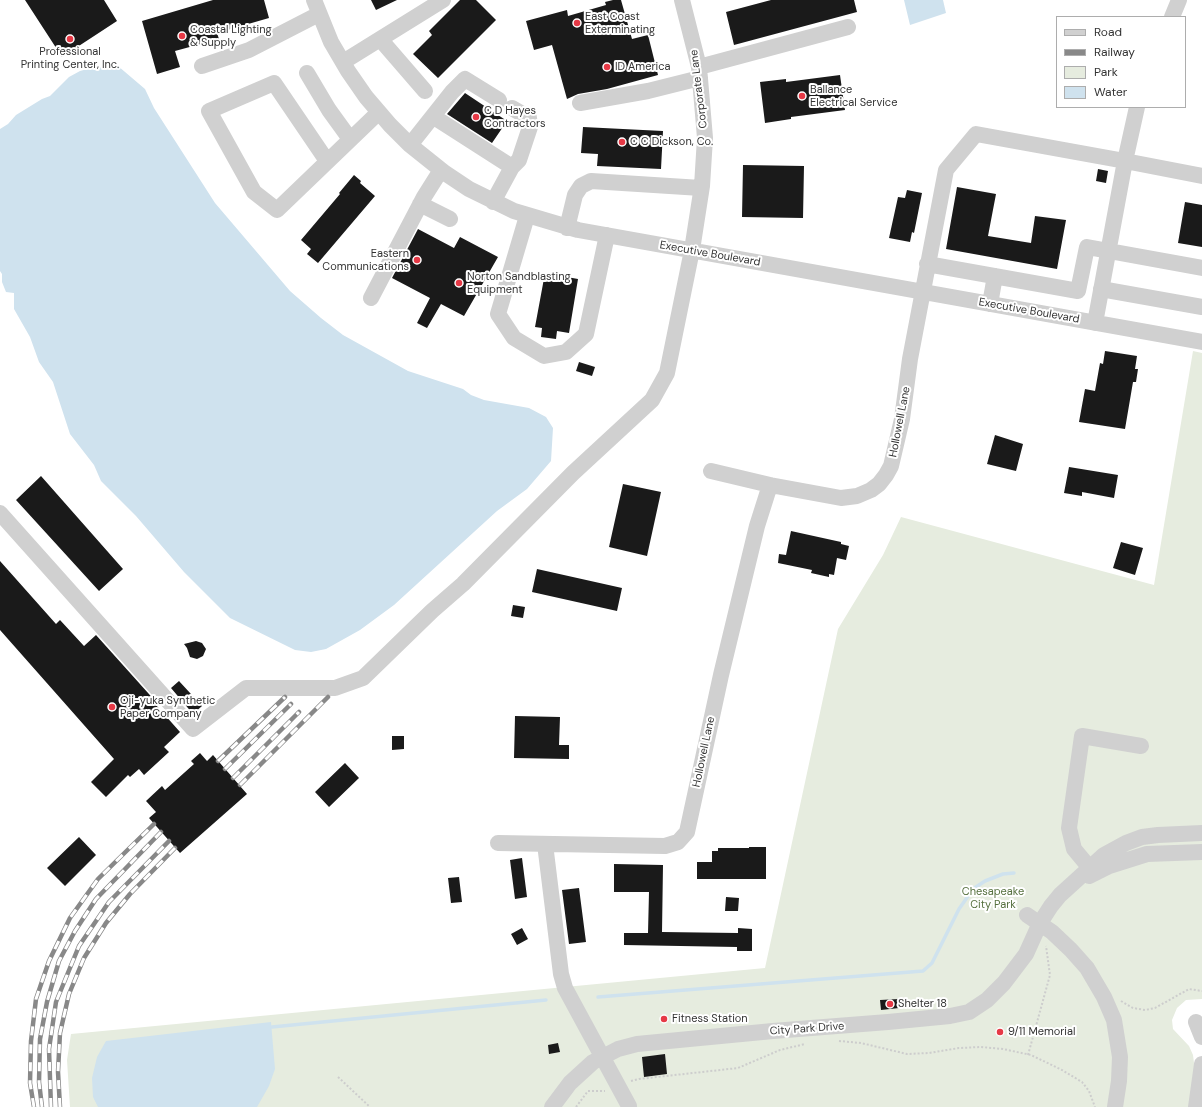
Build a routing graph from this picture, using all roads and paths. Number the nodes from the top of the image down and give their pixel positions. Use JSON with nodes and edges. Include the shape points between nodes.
{"nodes":[{"id":1,"x":443,"y":0,"type":"edge"},
{"id":2,"x":682,"y":0,"type":"edge"},
{"id":3,"x":1179,"y":0,"type":"edge"},
{"id":4,"x":316,"y":7,"type":"edge"},
{"id":5,"x":1172,"y":16,"type":"edge"},
{"id":6,"x":848,"y":27,"type":"dead end"},
{"id":7,"x":380,"y":39,"type":"junction"},
{"id":8,"x":342,"y":62,"type":"junction"},
{"id":9,"x":202,"y":66,"type":"dead end"},
{"id":10,"x":700,"y":72,"type":"junction"},
{"id":11,"x":307,"y":73,"type":"dead end"},
{"id":12,"x":426,"y":91,"type":"dead end"},
{"id":13,"x":580,"y":103,"type":"dead end"},
{"id":14,"x":1137,"y":108,"type":"edge"},
{"id":15,"x":379,"y":112,"type":"junction"},
{"id":16,"x":434,"y":117,"type":"junction"},
{"id":17,"x":350,"y":139,"type":"junction"},
{"id":18,"x":410,"y":145,"type":"junction"},
{"id":19,"x":327,"y":161,"type":"junction"},
{"id":20,"x":1125,"y":161,"type":"junction"},
{"id":21,"x":512,"y":167,"type":"junction"},
{"id":22,"x":441,"y":170,"type":"junction"},
{"id":23,"x":1202,"y":176,"type":"edge"},
{"id":24,"x":701,"y":188,"type":"junction"},
{"id":25,"x":493,"y":202,"type":"junction"},
{"id":26,"x":420,"y":204,"type":"junction"},
{"id":27,"x":527,"y":216,"type":"junction"},
{"id":28,"x":450,"y":220,"type":"dead end"},
{"id":29,"x":568,"y":228,"type":"junction"},
{"id":30,"x":606,"y":235,"type":"junction"},
{"id":31,"x":692,"y":250,"type":"junction"},
{"id":32,"x":1109,"y":251,"type":"junction"},
{"id":33,"x":927,"y":264,"type":"junction"},
{"id":34,"x":1202,"y":268,"type":"edge"},
{"id":35,"x":995,"y":276,"type":"junction"},
{"id":36,"x":1102,"y":289,"type":"junction"},
{"id":37,"x":922,"y":292,"type":"junction"},
{"id":38,"x":371,"y":298,"type":"dead end"},
{"id":39,"x":990,"y":304,"type":"junction"},
{"id":40,"x":1202,"y":307,"type":"edge"},
{"id":41,"x":1095,"y":323,"type":"junction"},
{"id":42,"x":1202,"y":342,"type":"edge"},
{"id":43,"x":711,"y":471,"type":"dead end"},
{"id":44,"x":770,"y":485,"type":"junction"},
{"id":45,"x":0,"y":513,"type":"edge"},
{"id":46,"x":1141,"y":746,"type":"dead end"},
{"id":47,"x":1202,"y":833,"type":"edge"},
{"id":48,"x":498,"y":843,"type":"dead end"},
{"id":49,"x":545,"y":844,"type":"junction"},
{"id":50,"x":1202,"y":852,"type":"edge"},
{"id":51,"x":1092,"y":871,"type":"junction"},
{"id":52,"x":1033,"y":919,"type":"junction"},
{"id":53,"x":1196,"y":1022,"type":"dead end"},
{"id":54,"x":1202,"y":1036,"type":"edge"},
{"id":55,"x":834,"y":1041,"type":"dead end"},
{"id":56,"x":811,"y":1042,"type":"dead end"},
{"id":57,"x":603,"y":1056,"type":"junction"},
{"id":58,"x":1202,"y":1064,"type":"edge"},
{"id":59,"x":338,"y":1077,"type":"dead end"},
{"id":60,"x":619,"y":1087,"type":"junction"},
{"id":61,"x":629,"y":1106,"type":"dead end"},
{"id":62,"x":370,"y":1107,"type":"edge"},
{"id":63,"x":552,"y":1107,"type":"edge"},
{"id":64,"x":576,"y":1107,"type":"edge"},
{"id":65,"x":1095,"y":1107,"type":"edge"},
{"id":66,"x":1115,"y":1107,"type":"edge"},
{"id":67,"x":1196,"y":1107,"type":"edge"}],
"edges":[{"from":1,"to":7,"type":"street"},
{"from":2,"to":10,"type":"street","name":"Corporate Lane"},
{"from":3,"to":5,"type":"street"},
{"from":4,"to":8,"type":"street","name":"Executive Boulevard"},
{"from":4,"to":9,"type":"street","via":[[249,50]]},
{"from":6,"to":10,"type":"street"},
{"from":7,"to":8,"type":"street"},
{"from":7,"to":12,"type":"street"},
{"from":8,"to":15,"type":"street","name":"Executive Boulevard"},
{"from":10,"to":13,"type":"street","via":[[648,91]]},
{"from":10,"to":24,"type":"street","name":"Corporate Lane","via":[[705,138]]},
{"from":11,"to":17,"type":"street"},
{"from":14,"to":20,"type":"street"},
{"from":15,"to":17,"type":"street"},
{"from":15,"to":18,"type":"street","name":"Executive Boulevard"},
{"from":16,"to":18,"type":"street"},
{"from":16,"to":21,"type":"street"},
{"from":16,"to":21,"type":"street","via":[[465,79],[529,118],[530,127],[519,160]]},
{"from":17,"to":19,"type":"street"},
{"from":18,"to":22,"type":"street","name":"Executive Boulevard"},
{"from":19,"to":19,"type":"street","via":[[274,83],[209,111],[254,192],[277,210]]},
{"from":20,"to":23,"type":"street"},
{"from":20,"to":32,"type":"street"},
{"from":20,"to":33,"type":"street","name":"Hollowell Lane","via":[[976,134],[946,170]]},
{"from":21,"to":25,"type":"street"},
{"from":22,"to":25,"type":"street","name":"Executive Boulevard"},
{"from":22,"to":26,"type":"street"},
{"from":24,"to":29,"type":"street","via":[[591,181],[581,186],[575,195]]},
{"from":24,"to":31,"type":"street","name":"Corporate Lane"},
{"from":25,"to":27,"type":"street","name":"Executive Boulevard"},
{"from":26,"to":28,"type":"street"},
{"from":26,"to":38,"type":"street"},
{"from":27,"to":29,"type":"street","name":"Executive Boulevard"},
{"from":27,"to":30,"type":"street","via":[[498,314],[514,338],[544,356],[566,352],[586,334]]},
{"from":29,"to":30,"type":"street","name":"Executive Boulevard"},
{"from":30,"to":31,"type":"street","name":"Executive Boulevard"},
{"from":31,"to":37,"type":"street","name":"Executive Boulevard"},
{"from":31,"to":45,"type":"street","name":"Corporate Lane","via":[[667,373],[652,400],[573,472],[463,584],[432,610],[363,678],[335,688],[246,688],[193,729]]},
{"from":32,"to":34,"type":"street"},
{"from":32,"to":35,"type":"street","via":[[1087,246],[1078,291]]},
{"from":32,"to":36,"type":"street"},
{"from":33,"to":35,"type":"street"},
{"from":33,"to":37,"type":"street","name":"Hollowell Lane"},
{"from":35,"to":39,"type":"street"},
{"from":36,"to":40,"type":"street"},
{"from":36,"to":41,"type":"street"},
{"from":37,"to":39,"type":"street","name":"Executive Boulevard"},
{"from":37,"to":44,"type":"street","name":"Hollowell Lane","via":[[902,419],[891,466],[879,484],[857,496],[842,498]]},
{"from":39,"to":41,"type":"street","name":"Executive Boulevard"},
{"from":41,"to":42,"type":"street","name":"Executive Boulevard"},
{"from":43,"to":44,"type":"street","name":"Hollowell Lane"},
{"from":44,"to":49,"type":"street","name":"Hollowell Lane","via":[[757,526],[721,675],[687,832],[678,842],[665,846]]},
{"from":46,"to":51,"type":"street","via":[[1082,736],[1069,828],[1074,849]]},
{"from":47,"to":51,"type":"street","name":"City Park Drive","via":[[1142,837],[1109,852]]},
{"from":48,"to":49,"type":"street","name":"Hollowell Lane"},
{"from":49,"to":57,"type":"street","via":[[561,974],[565,988]]},
{"from":50,"to":51,"type":"street","name":"City Park Drive","via":[[1147,854]]},
{"from":51,"to":52,"type":"street","name":"City Park Drive","via":[[1071,885],[1051,906]]},
{"from":52,"to":57,"type":"street","name":"City Park Drive","via":[[1026,954],[1004,983],[970,1012],[888,1022],[637,1044]]},
{"from":52,"to":66,"type":"street","via":[[1072,950],[1087,968],[1104,997],[1114,1020],[1120,1057]]},
{"from":53,"to":54,"type":"street"},
{"from":55,"to":65,"type":"path","via":[[861,1043],[907,1054],[929,1054],[981,1047],[1028,1055],[1082,1082],[1089,1091]]},
{"from":56,"to":60,"type":"path","via":[[780,1050],[738,1068],[639,1079]]},
{"from":57,"to":60,"type":"street"},
{"from":57,"to":63,"type":"street","name":"City Park Drive","via":[[580,1072]]},
{"from":58,"to":67,"type":"street"},
{"from":59,"to":62,"type":"path"},
{"from":60,"to":61,"type":"street"},
{"from":60,"to":64,"type":"path","via":[[611,1091],[588,1091]]}]}
